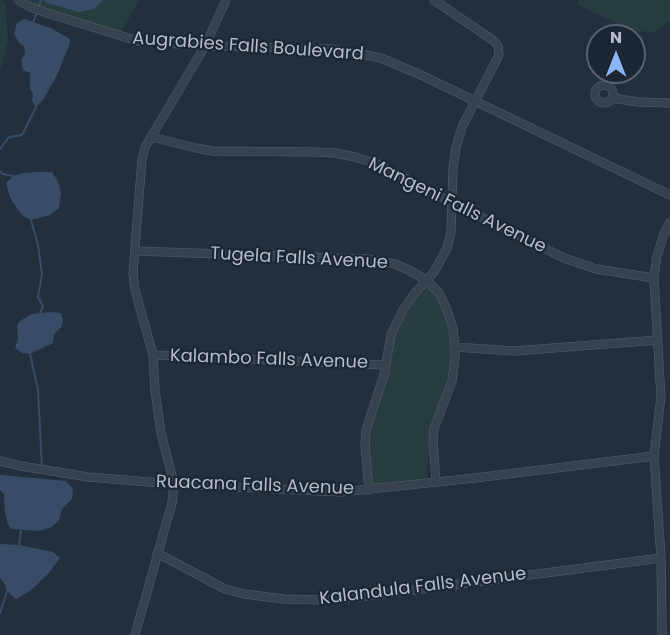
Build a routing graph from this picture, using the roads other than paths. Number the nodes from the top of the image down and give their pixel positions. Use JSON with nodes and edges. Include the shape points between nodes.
{"nodes":[{"id":1,"x":18,"y":0,"type":"edge"},
{"id":2,"x":226,"y":0,"type":"edge"},
{"id":3,"x":434,"y":0,"type":"edge"},
{"id":4,"x":205,"y":46,"type":"junction"},
{"id":5,"x":612,"y":98,"type":"dead end"},
{"id":6,"x":475,"y":102,"type":"junction"},
{"id":7,"x":670,"y":103,"type":"edge"},
{"id":8,"x":151,"y":136,"type":"junction"},
{"id":9,"x":670,"y":195,"type":"edge"},
{"id":10,"x":453,"y":203,"type":"junction"},
{"id":11,"x":670,"y":222,"type":"edge"},
{"id":12,"x":135,"y":250,"type":"junction"},
{"id":13,"x":654,"y":278,"type":"junction"},
{"id":14,"x":426,"y":280,"type":"junction"},
{"id":15,"x":658,"y":340,"type":"junction"},
{"id":16,"x":455,"y":347,"type":"junction"},
{"id":17,"x":153,"y":355,"type":"junction"},
{"id":18,"x":385,"y":365,"type":"junction"},
{"id":19,"x":654,"y":456,"type":"junction"},
{"id":20,"x":0,"y":461,"type":"edge"},
{"id":21,"x":436,"y":482,"type":"junction"},
{"id":22,"x":174,"y":484,"type":"junction"},
{"id":23,"x":369,"y":490,"type":"junction"},
{"id":24,"x":157,"y":554,"type":"junction"},
{"id":25,"x":661,"y":558,"type":"junction"},
{"id":26,"x":135,"y":635,"type":"edge"},
{"id":27,"x":662,"y":635,"type":"edge"}],
"edges":[{"from":1,"to":4,"type":"street","name":"Augrabies Falls Boulevard","via":[[138,41]]},
{"from":2,"to":4,"type":"street"},
{"from":3,"to":6,"type":"street","via":[[498,46],[497,60]]},
{"from":4,"to":6,"type":"street","name":"Augrabies Falls Boulevard","via":[[332,49],[381,58]]},
{"from":4,"to":8,"type":"street"},
{"from":5,"to":7,"type":"street"},
{"from":6,"to":9,"type":"street","name":"Augrabies Falls Boulevard"},
{"from":6,"to":10,"type":"street","via":[[456,147]]},
{"from":8,"to":10,"type":"street","name":"Mangeni Falls Avenue","via":[[213,151],[315,152],[355,157],[377,164]]},
{"from":8,"to":12,"type":"street","via":[[141,159]]},
{"from":10,"to":13,"type":"street","name":"Mangeni Falls Avenue","via":[[576,263]]},
{"from":10,"to":14,"type":"street","via":[[447,248]]},
{"from":11,"to":13,"type":"street","via":[[657,256]]},
{"from":12,"to":14,"type":"street","name":"Tugela Falls Avenue","via":[[367,259],[407,268]]},
{"from":12,"to":17,"type":"street","via":[[135,290]]},
{"from":13,"to":15,"type":"street"},
{"from":14,"to":16,"type":"street","name":"Tugela Falls Avenue","via":[[439,293],[447,310]]},
{"from":14,"to":18,"type":"street","via":[[403,310],[391,336]]},
{"from":15,"to":16,"type":"street","via":[[527,350]]},
{"from":15,"to":19,"type":"street","via":[[661,396]]},
{"from":16,"to":21,"type":"street","name":"Tugela Falls Avenue","via":[[452,381],[434,429]]},
{"from":17,"to":18,"type":"street","name":"Kalambo Falls Avenue"},
{"from":17,"to":22,"type":"street","via":[[161,433]]},
{"from":18,"to":23,"type":"street","via":[[366,430]]},
{"from":19,"to":21,"type":"street","name":"Ruacana Falls Avenue"},
{"from":19,"to":25,"type":"street"},
{"from":20,"to":22,"type":"street","name":"Ruacana Falls Avenue","via":[[88,477]]},
{"from":21,"to":23,"type":"street","name":"Ruacana Falls Avenue"},
{"from":22,"to":23,"type":"street","name":"Ruacana Falls Avenue","via":[[317,492]]},
{"from":22,"to":24,"type":"street"},
{"from":24,"to":25,"type":"street","name":"Kalandula Falls Avenue","via":[[225,589],[284,599],[321,600]]},
{"from":24,"to":26,"type":"street"},
{"from":25,"to":27,"type":"street"}]}
